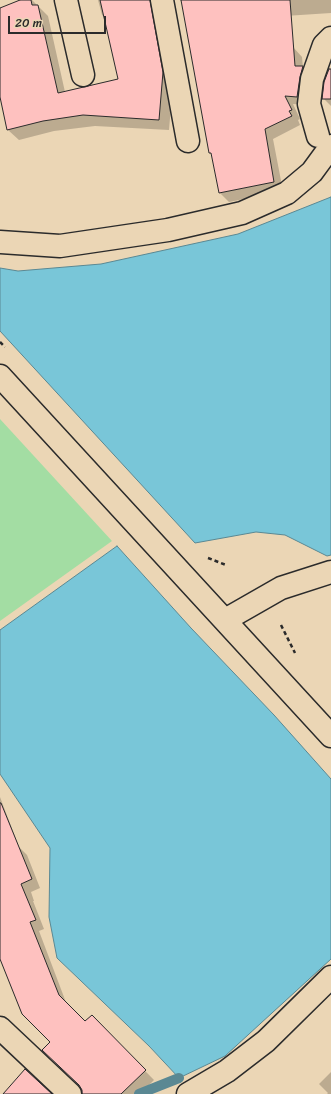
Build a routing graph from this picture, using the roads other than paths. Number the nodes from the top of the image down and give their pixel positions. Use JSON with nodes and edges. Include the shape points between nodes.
{"nodes":[{"id":1,"x":66,"y":0,"type":"edge"},
{"id":2,"x":162,"y":0,"type":"edge"},
{"id":3,"x":331,"y":38,"type":"edge"},
{"id":4,"x":83,"y":75,"type":"dead end"},
{"id":5,"x":188,"y":141,"type":"dead end"},
{"id":6,"x":325,"y":141,"type":"edge"},
{"id":7,"x":0,"y":242,"type":"edge"},
{"id":8,"x":0,"y":376,"type":"edge"},
{"id":9,"x":331,"y":572,"type":"edge"},
{"id":10,"x":225,"y":620,"type":"junction"},
{"id":11,"x":331,"y":736,"type":"edge"},
{"id":12,"x":331,"y":977,"type":"edge"},
{"id":13,"x":0,"y":1028,"type":"edge"},
{"id":14,"x":70,"y":1094,"type":"edge"},
{"id":15,"x":188,"y":1094,"type":"edge"}],
"edges":[{"from":1,"to":4,"type":"street"},
{"from":2,"to":5,"type":"street"},
{"from":3,"to":6,"type":"street","via":[[324,45],[312,79],[309,104]]},
{"from":6,"to":7,"type":"street","via":[[312,172],[287,193],[242,213],[168,230],[60,246]]},
{"from":8,"to":10,"type":"street"},
{"from":9,"to":10,"type":"street","via":[[281,588]]},
{"from":10,"to":11,"type":"street"},
{"from":12,"to":15,"type":"street","via":[[266,1041],[227,1071]]},
{"from":13,"to":14,"type":"street"}]}
